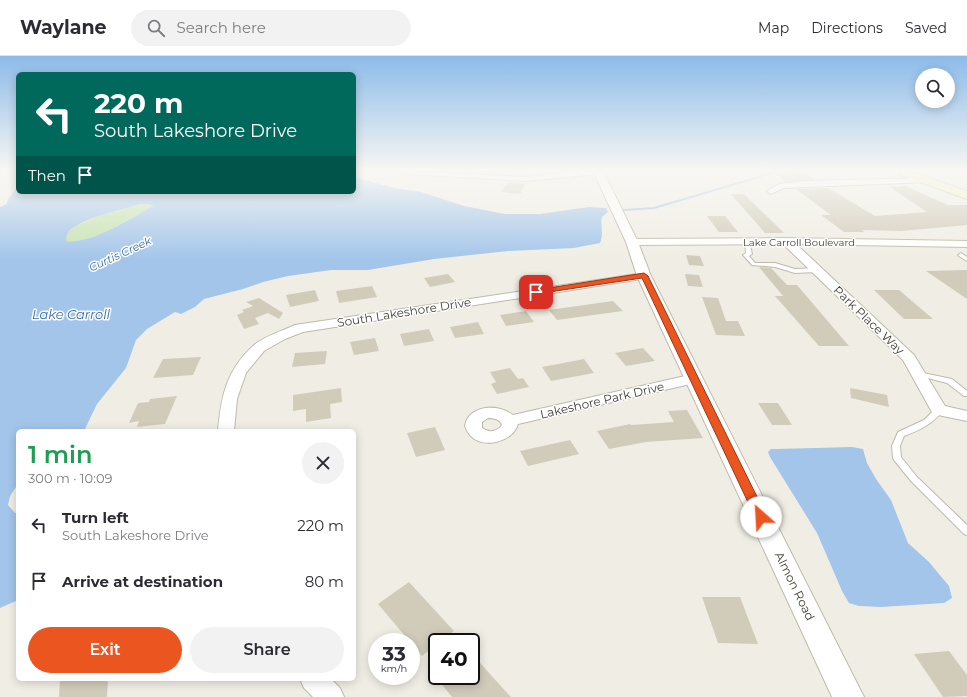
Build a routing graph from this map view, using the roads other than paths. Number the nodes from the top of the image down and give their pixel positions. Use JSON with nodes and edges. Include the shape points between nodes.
{"nodes":[{"id":1,"x":612,"y":201,"type":"edge"},
{"id":2,"x":747,"y":241,"type":"junction"},
{"id":3,"x":786,"y":241,"type":"junction"},
{"id":4,"x":632,"y":242,"type":"junction"},
{"id":5,"x":967,"y":244,"type":"edge"},
{"id":6,"x":961,"y":255,"type":"dead end"},
{"id":7,"x":967,"y":259,"type":"edge"},
{"id":8,"x":817,"y":270,"type":"junction"},
{"id":9,"x":644,"y":276,"type":"junction"},
{"id":10,"x":917,"y":374,"type":"junction"},
{"id":11,"x":694,"y":379,"type":"junction"},
{"id":12,"x":967,"y":394,"type":"edge"},
{"id":13,"x":939,"y":410,"type":"junction"},
{"id":14,"x":967,"y":416,"type":"edge"},
{"id":15,"x":509,"y":421,"type":"dead end"},
{"id":16,"x":226,"y":429,"type":"edge"},
{"id":17,"x":967,"y":531,"type":"edge"},
{"id":18,"x":315,"y":681,"type":"edge"},
{"id":19,"x":331,"y":697,"type":"edge"},
{"id":20,"x":848,"y":697,"type":"edge"}],
"edges":[{"from":1,"to":4,"type":"street","name":"Almon Road"},
{"from":2,"to":3,"type":"street","name":"Lake Carroll Boulevard"},
{"from":2,"to":4,"type":"street","name":"Lake Carroll Boulevard"},
{"from":2,"to":8,"type":"lane","via":[[746,255],[754,264],[775,265],[794,271]]},
{"from":3,"to":5,"type":"street","name":"Lake Carroll Boulevard"},
{"from":3,"to":8,"type":"street","name":"Park Place Way"},
{"from":4,"to":9,"type":"street","name":"Almon Road"},
{"from":6,"to":7,"type":"lane"},
{"from":8,"to":10,"type":"street","name":"Park Place Way","via":[[909,358]]},
{"from":9,"to":11,"type":"street","name":"Almon Road"},
{"from":9,"to":16,"type":"street","name":"South Lakeshore Drive","via":[[300,328],[286,333],[259,348],[239,372],[229,399]]},
{"from":10,"to":12,"type":"lane","via":[[949,381]]},
{"from":10,"to":13,"type":"street","name":"Park Place Way"},
{"from":11,"to":15,"type":"street","name":"Lakeshore Park Drive"},
{"from":11,"to":20,"type":"street","name":"Almon Road"},
{"from":13,"to":14,"type":"street"},
{"from":13,"to":17,"type":"lane","via":[[933,419],[901,434],[896,446],[897,458],[914,479]]},
{"from":18,"to":19,"type":"street"}]}
